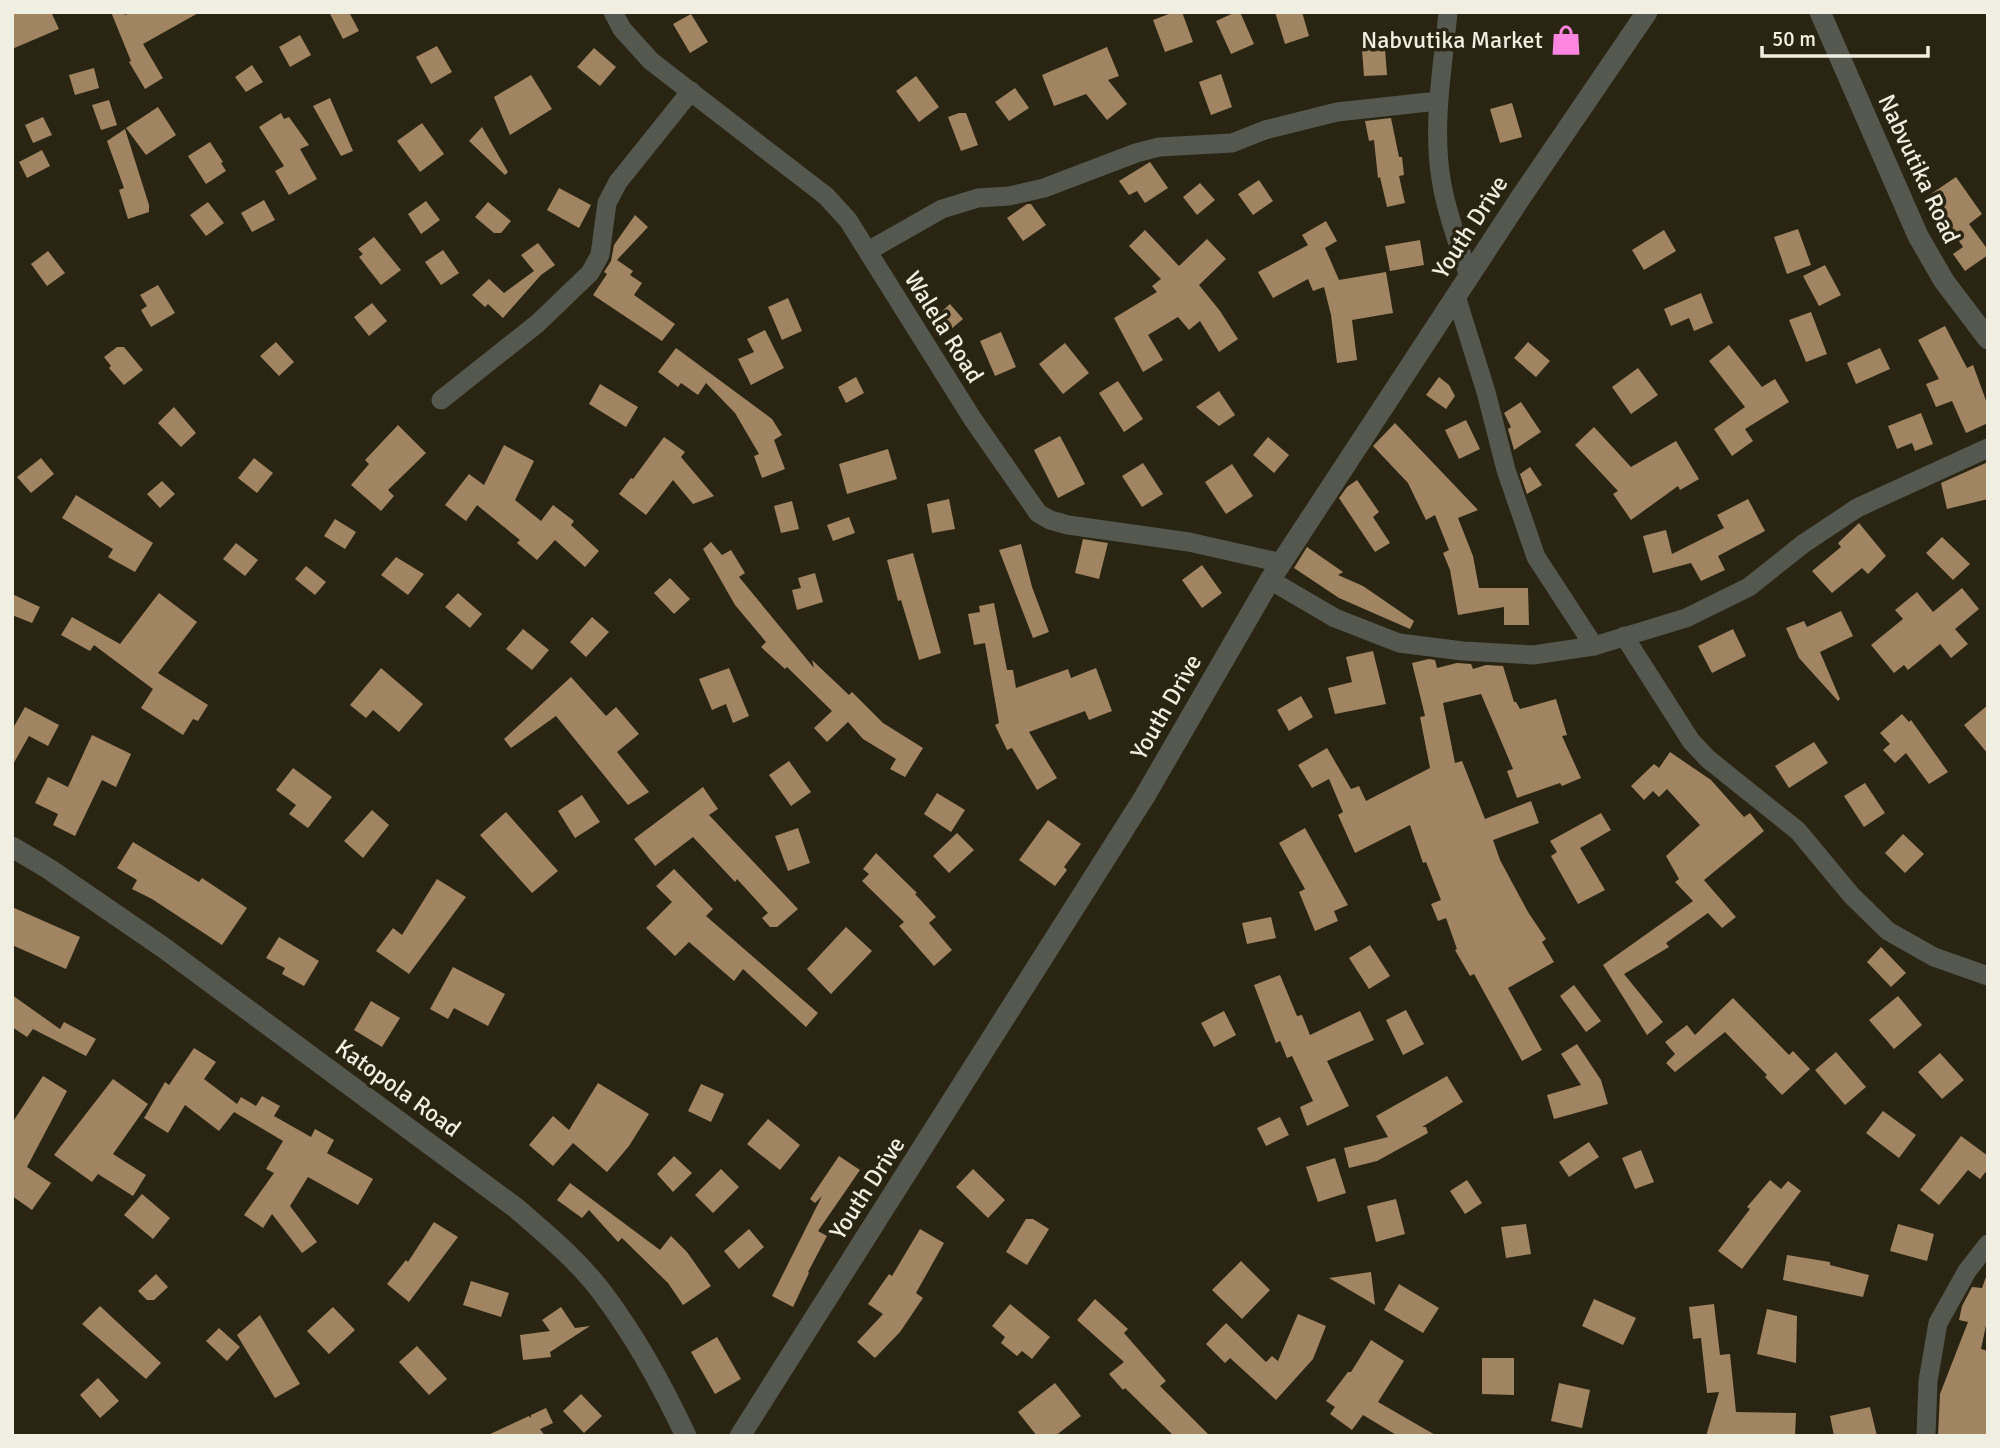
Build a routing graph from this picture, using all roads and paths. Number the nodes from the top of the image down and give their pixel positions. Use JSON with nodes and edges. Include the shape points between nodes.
{"nodes":[{"id":1,"x":613,"y":12,"type":"edge"},
{"id":2,"x":1448,"y":12,"type":"edge"},
{"id":3,"x":1647,"y":12,"type":"edge"},
{"id":4,"x":1820,"y":12,"type":"edge"},
{"id":5,"x":691,"y":91,"type":"junction"},
{"id":6,"x":1438,"y":101,"type":"junction"},
{"id":7,"x":868,"y":251,"type":"junction"},
{"id":8,"x":1469,"y":277,"type":"junction"},
{"id":9,"x":1456,"y":296,"type":"junction"},
{"id":10,"x":1988,"y":339,"type":"edge"},
{"id":11,"x":441,"y":400,"type":"dead end"},
{"id":12,"x":1988,"y":448,"type":"edge"},
{"id":13,"x":1276,"y":571,"type":"junction"},
{"id":14,"x":1624,"y":636,"type":"junction"},
{"id":15,"x":1594,"y":646,"type":"junction"},
{"id":16,"x":12,"y":847,"type":"edge"},
{"id":17,"x":1988,"y":976,"type":"edge"},
{"id":18,"x":1988,"y":1244,"type":"edge"},
{"id":19,"x":686,"y":1436,"type":"edge"},
{"id":20,"x":740,"y":1436,"type":"edge"},
{"id":21,"x":1926,"y":1436,"type":"edge"}],
"edges":[{"from":1,"to":5,"type":"street","name":"Walela Road","via":[[651,61]]},
{"from":2,"to":6,"type":"street"},
{"from":3,"to":8,"type":"street","name":"Youth Drive"},
{"from":4,"to":10,"type":"street","name":"Nabvutika Road","via":[[1918,236],[1944,281]]},
{"from":5,"to":7,"type":"street","name":"Walela Road","via":[[826,196]]},
{"from":5,"to":11,"type":"street","via":[[618,181],[607,203],[600,255],[590,273],[538,323]]},
{"from":6,"to":7,"type":"street","via":[[1336,112],[1232,143],[1158,147],[1044,188],[978,198],[942,209]]},
{"from":6,"to":8,"type":"street","via":[[1441,177]]},
{"from":7,"to":13,"type":"street","name":"Walela Road","via":[[972,418],[1038,513],[1068,525],[1189,542]]},
{"from":8,"to":9,"type":"street","name":"Youth Drive"},
{"from":9,"to":13,"type":"street","name":"Youth Drive"},
{"from":9,"to":15,"type":"street","via":[[1536,556]]},
{"from":12,"to":14,"type":"street","name":"Walela Road","via":[[1857,508],[1749,587],[1686,618]]},
{"from":13,"to":15,"type":"street","name":"Walela Road","via":[[1335,618],[1399,643],[1533,655]]},
{"from":13,"to":20,"type":"street","name":"Youth Drive","via":[[1138,808]]},
{"from":14,"to":15,"type":"street","name":"Walela Road"},
{"from":14,"to":17,"type":"street","via":[[1691,741],[1798,831],[1888,932],[1934,957]]},
{"from":16,"to":19,"type":"street","name":"Katopola Road","via":[[164,948],[516,1208],[603,1294],[646,1358]]},
{"from":18,"to":21,"type":"street","via":[[1938,1323],[1928,1381]]}]}
